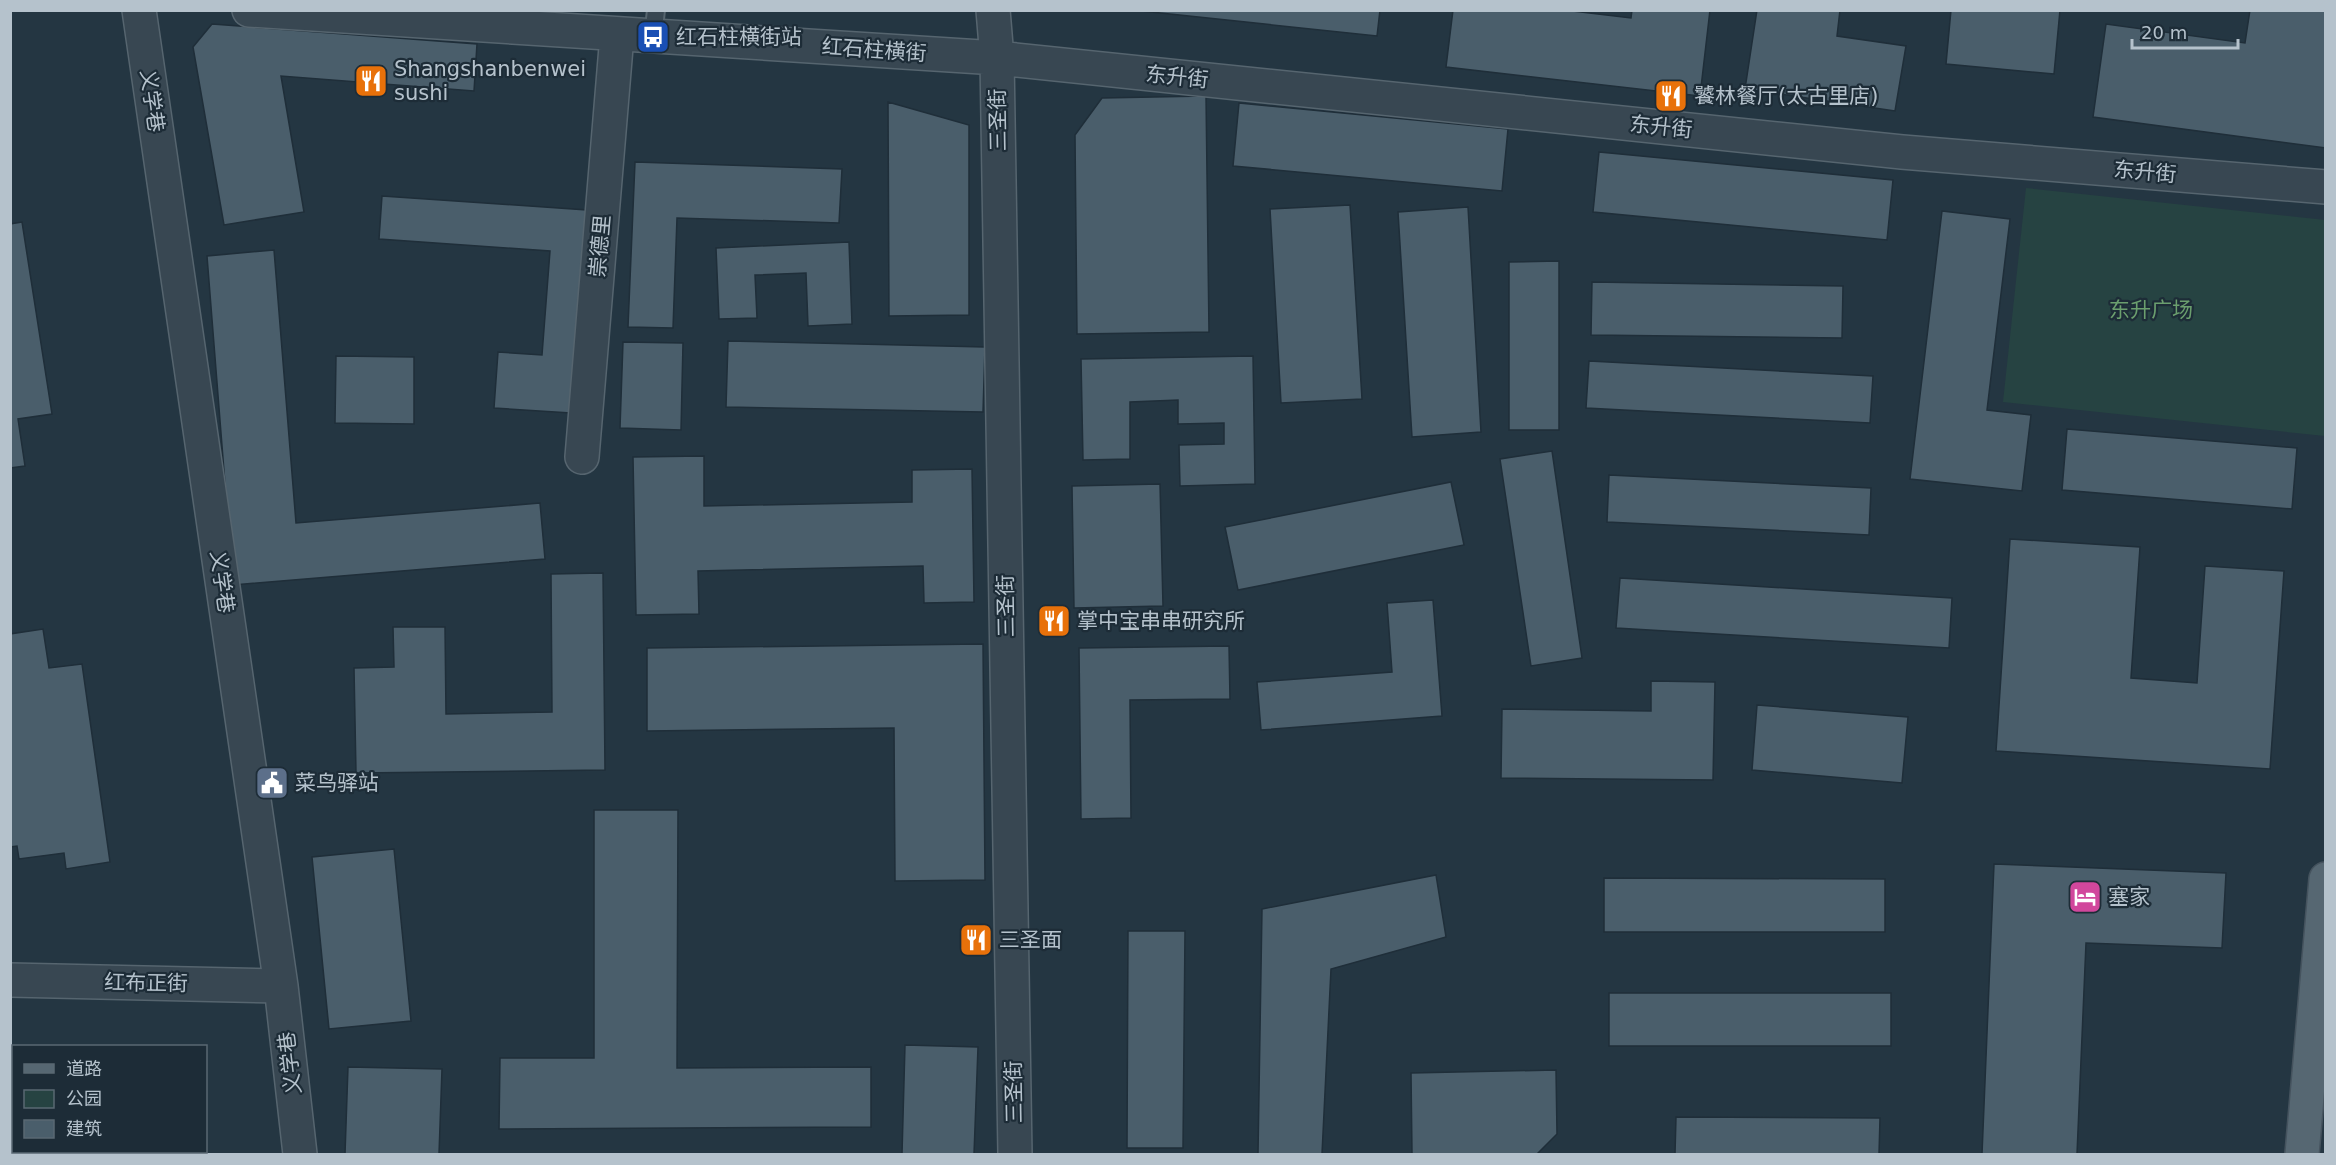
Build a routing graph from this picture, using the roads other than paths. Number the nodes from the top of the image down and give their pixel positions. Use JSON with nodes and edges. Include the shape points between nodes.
{"nodes":[{"id":1,"x":139,"y":10,"type":"edge"},
{"id":2,"x":249,"y":10,"type":"edge"},
{"id":3,"x":993,"y":10,"type":"edge"},
{"id":4,"x":655,"y":24,"type":"edge"},
{"id":5,"x":617,"y":35,"type":"junction"},
{"id":6,"x":997,"y":58,"type":"junction"},
{"id":7,"x":2325,"y":187,"type":"edge"},
{"id":8,"x":582,"y":457,"type":"dead end"},
{"id":9,"x":2325,"y":879,"type":"edge"},
{"id":10,"x":10,"y":980,"type":"edge"},
{"id":11,"x":281,"y":986,"type":"junction"},
{"id":12,"x":300,"y":1155,"type":"edge"},
{"id":13,"x":1015,"y":1155,"type":"edge"},
{"id":14,"x":2301,"y":1155,"type":"edge"}],
"edges":[{"from":1,"to":11,"type":"street","name":"义学巷"},
{"from":2,"to":5,"type":"street","name":"红石柱横街"},
{"from":3,"to":6,"type":"street","name":"三圣街"},
{"from":4,"to":5,"type":"street","name":"红石柱横街"},
{"from":4,"to":6,"type":"street","name":"红石柱横街"},
{"from":5,"to":8,"type":"street","name":"崇德里"},
{"from":6,"to":7,"type":"street","name":"东升街","via":[[1902,152]]},
{"from":6,"to":13,"type":"street","name":"三圣街"},
{"from":9,"to":14,"type":"main road"},
{"from":10,"to":11,"type":"street","name":"红布正街"},
{"from":11,"to":12,"type":"street","name":"义学巷"}]}
